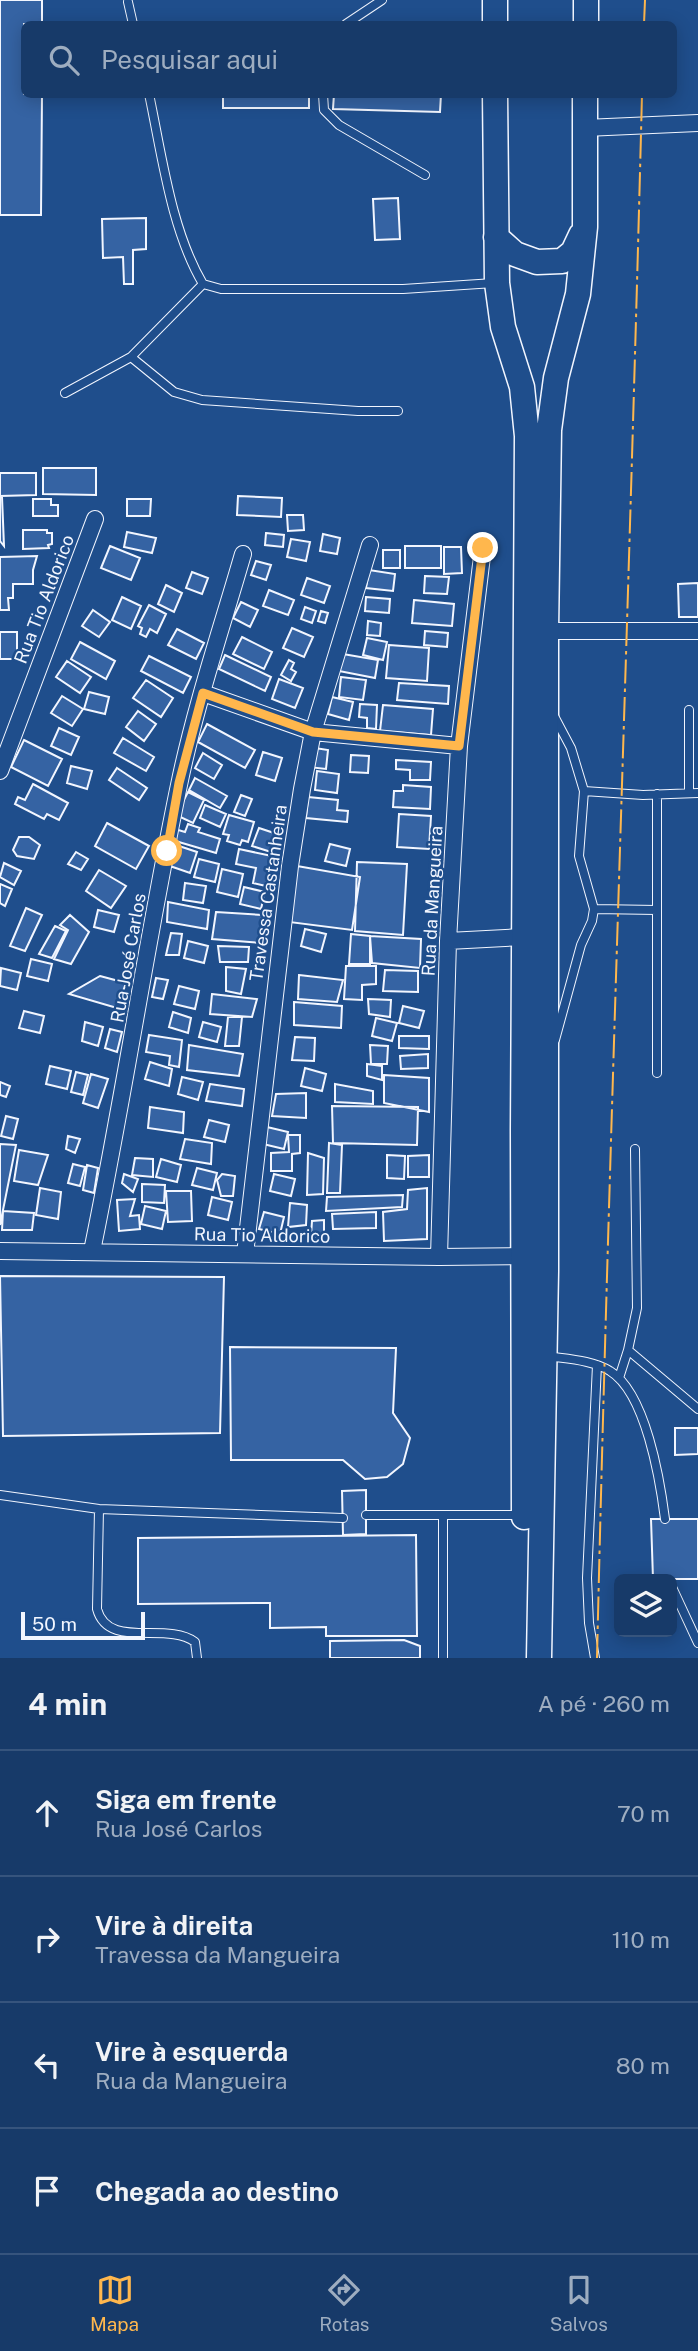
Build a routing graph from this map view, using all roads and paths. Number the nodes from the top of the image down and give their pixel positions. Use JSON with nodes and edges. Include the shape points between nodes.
{"nodes":[{"id":1,"x":382,"y":0,"type":"edge"},
{"id":2,"x":495,"y":0,"type":"edge"},
{"id":3,"x":586,"y":0,"type":"edge"},
{"id":4,"x":128,"y":2,"type":"edge"},
{"id":5,"x":132,"y":21,"type":"edge"},
{"id":6,"x":350,"y":21,"type":"edge"},
{"id":7,"x":495,"y":21,"type":"edge"},
{"id":8,"x":586,"y":21,"type":"edge"},
{"id":9,"x":150,"y":98,"type":"edge"},
{"id":10,"x":323,"y":98,"type":"edge"},
{"id":11,"x":495,"y":98,"type":"edge"},
{"id":12,"x":585,"y":98,"type":"edge"},
{"id":13,"x":698,"y":123,"type":"edge"},
{"id":14,"x":585,"y":128,"type":"junction"},
{"id":15,"x":425,"y":175,"type":"dead end"},
{"id":16,"x":584,"y":228,"type":"junction"},
{"id":17,"x":496,"y":237,"type":"junction"},
{"id":18,"x":496,"y":283,"type":"junction"},
{"id":19,"x":203,"y":284,"type":"junction"},
{"id":20,"x":131,"y":357,"type":"junction"},
{"id":21,"x":65,"y":393,"type":"dead end"},
{"id":22,"x":398,"y":411,"type":"dead end"},
{"id":23,"x":95,"y":519,"type":"dead end"},
{"id":24,"x":370,"y":545,"type":"dead end"},
{"id":25,"x":483,"y":548,"type":"dead end"},
{"id":26,"x":243,"y":554,"type":"dead end"},
{"id":27,"x":546,"y":631,"type":"junction"},
{"id":28,"x":698,"y":631,"type":"edge"},
{"id":29,"x":203,"y":693,"type":"junction"},
{"id":30,"x":546,"y":699,"type":"junction"},
{"id":31,"x":689,"y":710,"type":"dead end"},
{"id":32,"x":313,"y":732,"type":"junction"},
{"id":33,"x":459,"y":746,"type":"junction"},
{"id":34,"x":0,"y":771,"type":"edge"},
{"id":35,"x":584,"y":791,"type":"junction"},
{"id":36,"x":693,"y":793,"type":"edge"},
{"id":37,"x":657,"y":794,"type":"junction"},
{"id":38,"x":594,"y":909,"type":"junction"},
{"id":39,"x":657,"y":910,"type":"junction"},
{"id":40,"x":524,"y":937,"type":"junction"},
{"id":41,"x":448,"y":941,"type":"junction"},
{"id":42,"x":546,"y":1064,"type":"junction"},
{"id":43,"x":657,"y":1073,"type":"dead end"},
{"id":44,"x":635,"y":1149,"type":"dead end"},
{"id":45,"x":0,"y":1251,"type":"edge"},
{"id":46,"x":92,"y":1251,"type":"junction"},
{"id":47,"x":245,"y":1254,"type":"junction"},
{"id":48,"x":524,"y":1256,"type":"junction"},
{"id":49,"x":439,"y":1257,"type":"junction"},
{"id":50,"x":628,"y":1350,"type":"junction"},
{"id":51,"x":544,"y":1356,"type":"junction"},
{"id":52,"x":597,"y":1365,"type":"junction"},
{"id":53,"x":619,"y":1378,"type":"junction"},
{"id":54,"x":698,"y":1409,"type":"edge"},
{"id":55,"x":0,"y":1495,"type":"edge"},
{"id":56,"x":99,"y":1510,"type":"junction"},
{"id":57,"x":443,"y":1515,"type":"junction"},
{"id":58,"x":524,"y":1515,"type":"junction"},
{"id":59,"x":366,"y":1516,"type":"dead end"},
{"id":60,"x":343,"y":1517,"type":"dead end"},
{"id":61,"x":666,"y":1519,"type":"dead end"},
{"id":62,"x":677,"y":1598,"type":"edge"},
{"id":63,"x":698,"y":1643,"type":"edge"},
{"id":64,"x":197,"y":1658,"type":"edge"},
{"id":65,"x":443,"y":1658,"type":"edge"},
{"id":66,"x":524,"y":1658,"type":"edge"},
{"id":67,"x":539,"y":1658,"type":"edge"},
{"id":68,"x":595,"y":1658,"type":"edge"}],
"edges":[{"from":1,"to":6,"type":"lane"},
{"from":2,"to":7,"type":"highway"},
{"from":3,"to":8,"type":"highway"},
{"from":4,"to":5,"type":"lane"},
{"from":9,"to":19,"type":"lane","via":[[174,208],[190,262]]},
{"from":10,"to":15,"type":"lane","via":[[324,110],[339,125]]},
{"from":11,"to":17,"type":"highway"},
{"from":12,"to":14,"type":"highway"},
{"from":13,"to":14,"type":"street"},
{"from":14,"to":16,"type":"highway"},
{"from":16,"to":17,"type":"highway","via":[[573,252],[562,261],[526,260]]},
{"from":16,"to":27,"type":"highway","via":[[578,294],[556,378],[549,430]]},
{"from":17,"to":18,"type":"highway"},
{"from":18,"to":19,"type":"lane","via":[[390,289],[221,289]]},
{"from":18,"to":40,"type":"highway","via":[[503,327],[522,387],[527,436]]},
{"from":19,"to":20,"type":"lane"},
{"from":20,"to":21,"type":"lane"},
{"from":20,"to":22,"type":"lane","via":[[174,392],[202,400]]},
{"from":23,"to":34,"type":"street","name":"Rua Tio Aldorico"},
{"from":24,"to":32,"type":"street","name":"Travessa Castanheira"},
{"from":25,"to":33,"type":"street","name":"Rua da Mangueira"},
{"from":26,"to":29,"type":"street","name":"Rua José Carlos"},
{"from":27,"to":28,"type":"street"},
{"from":27,"to":30,"type":"highway"},
{"from":29,"to":32,"type":"street"},
{"from":29,"to":46,"type":"street","name":"Rua José Carlos","via":[[179,783]]},
{"from":30,"to":35,"type":"lane","via":[[571,748]]},
{"from":30,"to":42,"type":"highway"},
{"from":31,"to":36,"type":"lane"},
{"from":32,"to":33,"type":"street"},
{"from":32,"to":47,"type":"street","name":"Travessa Castanheira","via":[[290,866]]},
{"from":33,"to":41,"type":"street","name":"Rua da Mangueira"},
{"from":35,"to":37,"type":"lane"},
{"from":35,"to":38,"type":"lane","via":[[579,856]]},
{"from":36,"to":37,"type":"lane"},
{"from":37,"to":39,"type":"lane"},
{"from":38,"to":39,"type":"lane"},
{"from":38,"to":42,"type":"lane"},
{"from":39,"to":43,"type":"lane"},
{"from":40,"to":41,"type":"street"},
{"from":40,"to":48,"type":"highway"},
{"from":41,"to":49,"type":"street","name":"Rua da Mangueira"},
{"from":42,"to":51,"type":"highway"},
{"from":44,"to":50,"type":"lane","via":[[637,1308]]},
{"from":45,"to":46,"type":"street","name":"Rua Tio Aldorico"},
{"from":46,"to":47,"type":"street","name":"Rua Tio Aldorico"},
{"from":47,"to":49,"type":"street","name":"Rua Tio Aldorico"},
{"from":48,"to":49,"type":"street","name":"Rua Tio Aldorico"},
{"from":48,"to":58,"type":"highway"},
{"from":50,"to":53,"type":"lane"},
{"from":50,"to":54,"type":"lane"},
{"from":51,"to":52,"type":"lane"},
{"from":51,"to":67,"type":"highway"},
{"from":52,"to":53,"type":"lane"},
{"from":52,"to":68,"type":"lane","via":[[587,1578]]},
{"from":53,"to":61,"type":"lane","via":[[643,1421],[657,1463]]},
{"from":55,"to":56,"type":"lane"},
{"from":56,"to":60,"type":"lane"},
{"from":56,"to":64,"type":"lane","via":[[100,1619],[121,1632],[187,1637],[195,1642]]},
{"from":57,"to":58,"type":"lane"},
{"from":57,"to":59,"type":"lane"},
{"from":57,"to":65,"type":"lane"},
{"from":58,"to":66,"type":"highway"},
{"from":62,"to":63,"type":"lane"}]}
